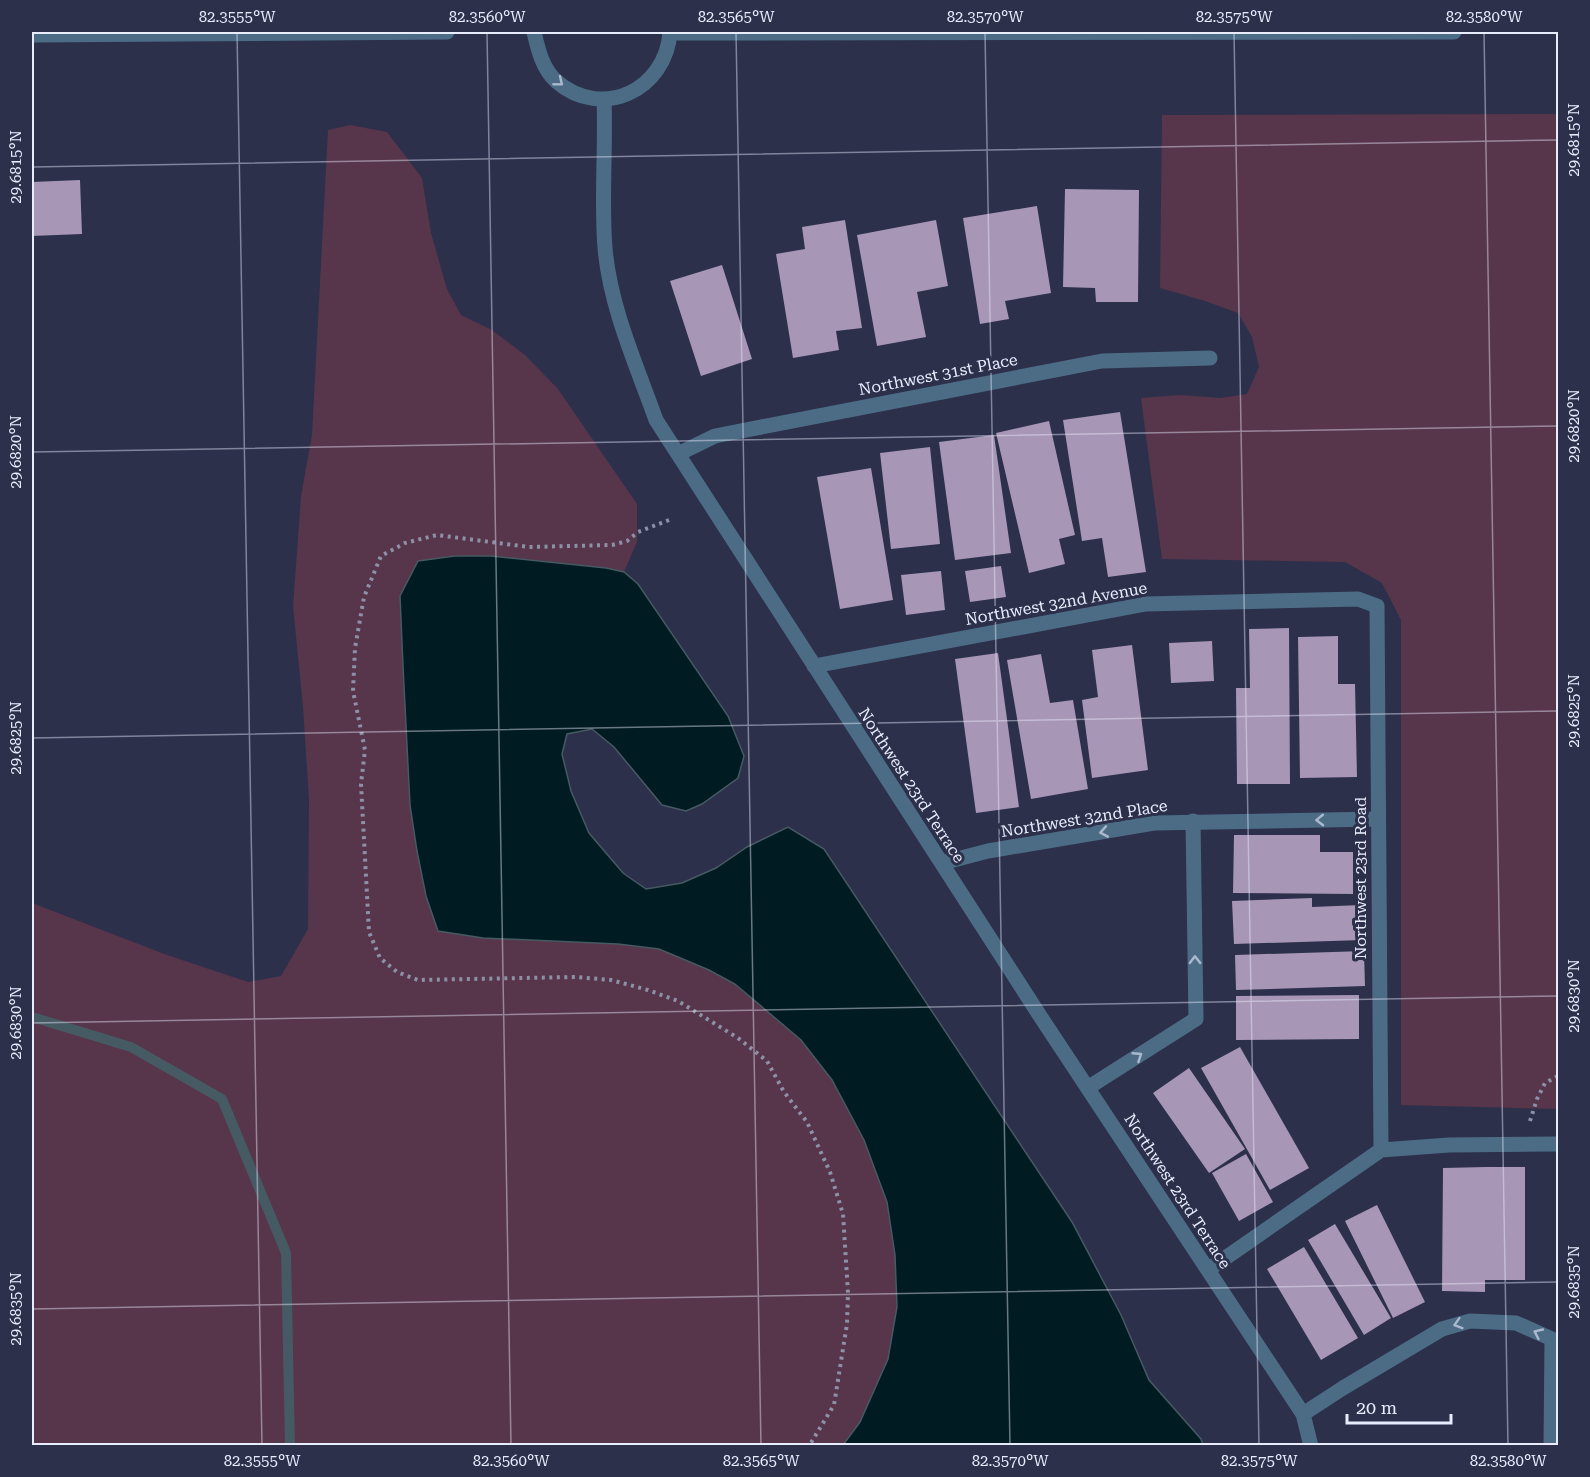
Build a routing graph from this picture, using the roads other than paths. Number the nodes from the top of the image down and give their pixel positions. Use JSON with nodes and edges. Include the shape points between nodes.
{"nodes":[{"id":1,"x":447,"y":32,"type":"edge"},
{"id":2,"x":534,"y":32,"type":"edge"},
{"id":3,"x":670,"y":32,"type":"edge"},
{"id":4,"x":1454,"y":32,"type":"edge"},
{"id":5,"x":32,"y":35,"type":"edge"},
{"id":6,"x":604,"y":100,"type":"junction"},
{"id":7,"x":1210,"y":358,"type":"dead end"},
{"id":8,"x":678,"y":454,"type":"junction"},
{"id":9,"x":1377,"y":606,"type":"joint"},
{"id":10,"x":814,"y":666,"type":"junction"},
{"id":11,"x":1378,"y":819,"type":"junction"},
{"id":12,"x":1193,"y":821,"type":"junction"},
{"id":13,"x":942,"y":863,"type":"junction"},
{"id":14,"x":1089,"y":1088,"type":"junction"},
{"id":15,"x":1558,"y":1144,"type":"edge"},
{"id":16,"x":1380,"y":1150,"type":"junction"},
{"id":17,"x":1208,"y":1270,"type":"junction"},
{"id":18,"x":1303,"y":1414,"type":"junction"},
{"id":19,"x":1311,"y":1446,"type":"edge"},
{"id":20,"x":1551,"y":1446,"type":"edge"}],
"edges":[{"from":1,"to":5,"type":"street"},
{"from":2,"to":6,"type":"street","one_way":true,"via":[[540,59],[555,81],[578,94]]},
{"from":3,"to":4,"type":"street"},
{"from":3,"to":6,"type":"street","via":[[666,56],[651,79],[630,94]]},
{"from":6,"to":8,"type":"street","name":"Northwest 23rd Terrace","via":[[605,248],[613,293],[656,420]]},
{"from":7,"to":8,"type":"street","name":"Northwest 31st Place","via":[[1102,361],[715,436]]},
{"from":8,"to":10,"type":"street","name":"Northwest 23rd Terrace"},
{"from":9,"to":10,"type":"street","name":"Northwest 32nd Avenue","via":[[1358,599],[1146,603]]},
{"from":9,"to":11,"type":"street","name":"Northwest 23rd Road"},
{"from":10,"to":13,"type":"street","name":"Northwest 23rd Terrace"},
{"from":11,"to":12,"type":"street","name":"Northwest 32nd Place","one_way":true},
{"from":11,"to":16,"type":"street","name":"Northwest 23rd Road"},
{"from":12,"to":13,"type":"street","name":"Northwest 32nd Place","one_way":true,"via":[[1143,825],[988,851]]},
{"from":14,"to":12,"type":"street","one_way":true,"via":[[1196,1019]]},
{"from":13,"to":14,"type":"street","name":"Northwest 23rd Terrace"},
{"from":14,"to":17,"type":"street","name":"Northwest 23rd Terrace"},
{"from":15,"to":16,"type":"street","via":[[1449,1144]]},
{"from":16,"to":17,"type":"street"},
{"from":17,"to":18,"type":"street","name":"Northwest 23rd Terrace"},
{"from":18,"to":19,"type":"street","name":"Northwest 23rd Terrace"},
{"from":20,"to":18,"type":"street","one_way":true,"via":[[1552,1339],[1516,1323],[1470,1321],[1442,1329]]}]}
